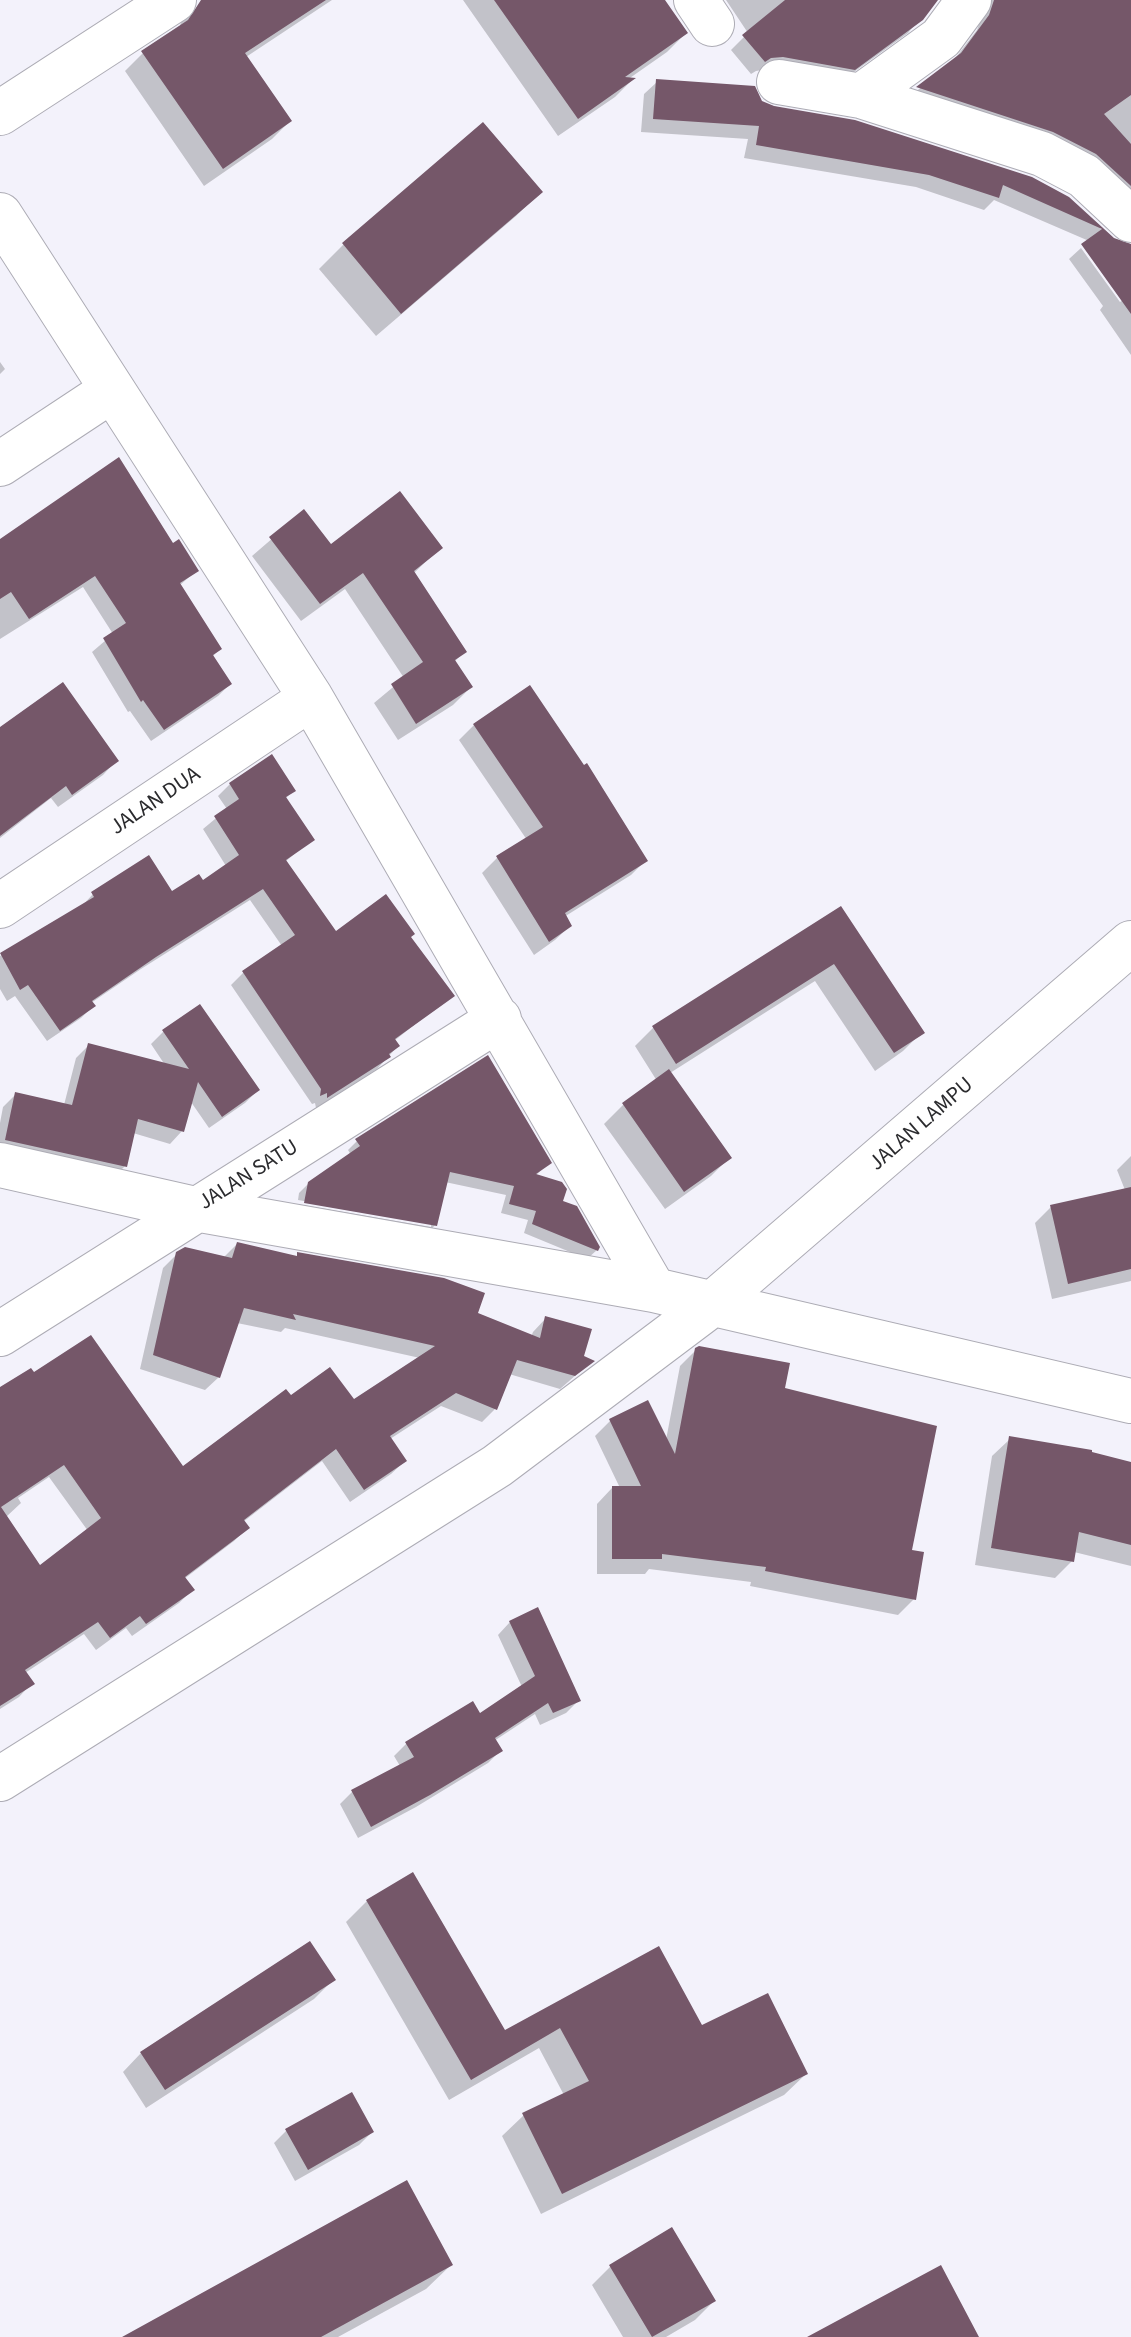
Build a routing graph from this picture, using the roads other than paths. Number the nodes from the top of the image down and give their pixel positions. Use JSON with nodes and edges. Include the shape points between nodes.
{"nodes":[{"id":1,"x":174,"y":0,"type":"edge"},
{"id":2,"x":969,"y":0,"type":"edge"},
{"id":3,"x":779,"y":82,"type":"dead end"},
{"id":4,"x":861,"y":96,"type":"junction"},
{"id":5,"x":0,"y":113,"type":"edge"},
{"id":6,"x":0,"y":215,"type":"edge"},
{"id":7,"x":1131,"y":220,"type":"edge"},
{"id":8,"x":112,"y":390,"type":"junction"},
{"id":9,"x":0,"y":464,"type":"edge"},
{"id":10,"x":311,"y":698,"type":"junction"},
{"id":11,"x":0,"y":906,"type":"edge"},
{"id":12,"x":1131,"y":943,"type":"edge"},
{"id":13,"x":499,"y":1019,"type":"junction"},
{"id":14,"x":0,"y":1165,"type":"edge"},
{"id":15,"x":195,"y":1209,"type":"junction"},
{"id":16,"x":654,"y":1290,"type":"junction"},
{"id":17,"x":711,"y":1305,"type":"junction"},
{"id":18,"x":0,"y":1334,"type":"edge"},
{"id":19,"x":1131,"y":1401,"type":"edge"},
{"id":20,"x":0,"y":1779,"type":"edge"}],
"edges":[{"from":1,"to":5,"type":"street"},
{"from":2,"to":4,"type":"street","via":[[941,38]]},
{"from":3,"to":4,"type":"street"},
{"from":4,"to":7,"type":"street","via":[[1042,154],[1084,176]]},
{"from":6,"to":8,"type":"street"},
{"from":8,"to":9,"type":"street"},
{"from":8,"to":10,"type":"street"},
{"from":10,"to":11,"type":"street","name":"JALAN DUA"},
{"from":10,"to":13,"type":"street"},
{"from":12,"to":17,"type":"street","name":"JALAN LAMPU"},
{"from":13,"to":15,"type":"street","name":"JALAN SATU"},
{"from":13,"to":16,"type":"street"},
{"from":14,"to":15,"type":"street"},
{"from":15,"to":16,"type":"street"},
{"from":15,"to":18,"type":"street","name":"JALAN SATU"},
{"from":16,"to":17,"type":"street"},
{"from":17,"to":19,"type":"street"},
{"from":17,"to":20,"type":"street","name":"JALAN LAMPU","via":[[497,1466]]}]}
